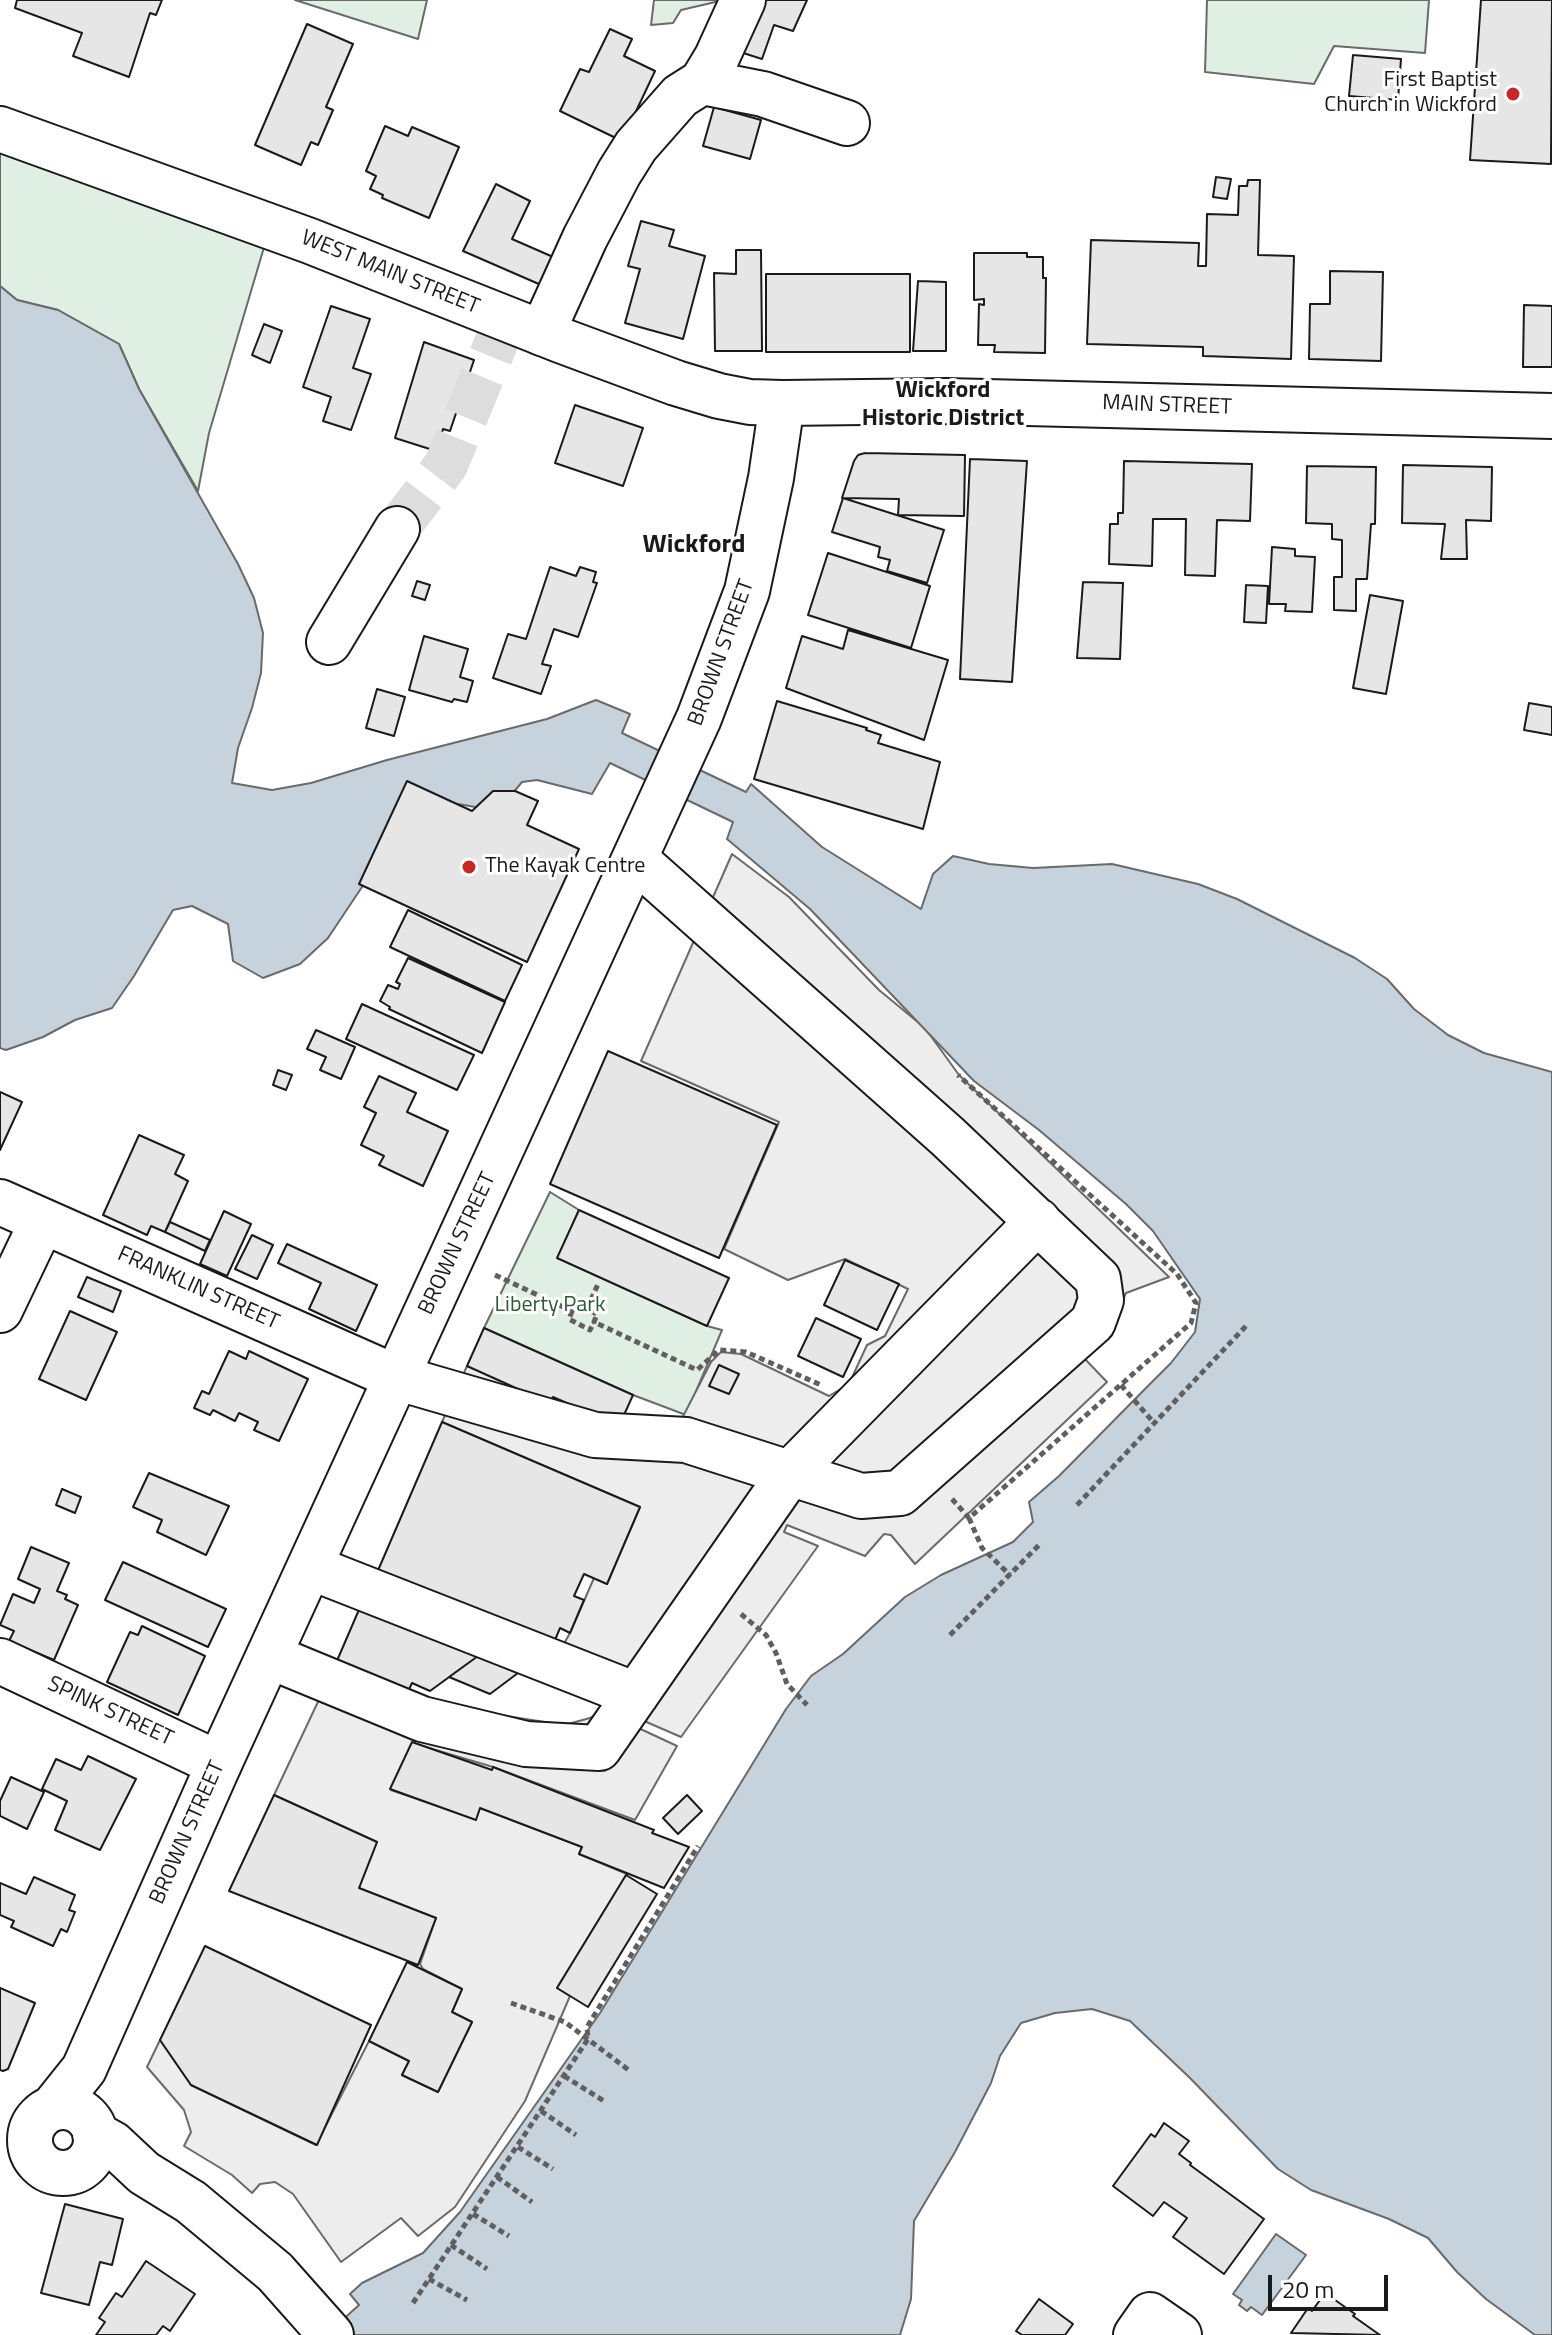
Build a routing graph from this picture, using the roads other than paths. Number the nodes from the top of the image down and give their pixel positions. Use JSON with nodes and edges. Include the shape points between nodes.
{"nodes":[{"id":1,"x":743,"y":0,"type":"edge"},
{"id":2,"x":702,"y":82,"type":"junction"},
{"id":3,"x":847,"y":123,"type":"dead end"},
{"id":4,"x":0,"y":129,"type":"edge"},
{"id":5,"x":542,"y":333,"type":"junction"},
{"id":6,"x":782,"y":403,"type":"junction"},
{"id":7,"x":1552,"y":416,"type":"edge"},
{"id":8,"x":397,"y":529,"type":"tunnel mouth"},
{"id":9,"x":329,"y":642,"type":"dead end"},
{"id":10,"x":635,"y":859,"type":"junction"},
{"id":11,"x":0,"y":1202,"type":"edge"},
{"id":12,"x":1038,"y":1221,"type":"junction"},
{"id":13,"x":42,"y":1222,"type":"junction"},
{"id":14,"x":0,"y":1310,"type":"edge"},
{"id":15,"x":395,"y":1377,"type":"junction"},
{"id":16,"x":790,"y":1473,"type":"junction"},
{"id":17,"x":310,"y":1567,"type":"junction"},
{"id":18,"x":269,"y":1656,"type":"junction"},
{"id":19,"x":0,"y":1661,"type":"edge"},
{"id":20,"x":636,"y":1695,"type":"junction"},
{"id":21,"x":219,"y":1764,"type":"junction"},
{"id":22,"x":48,"y":2135,"type":"edge"},
{"id":23,"x":329,"y":2333,"type":"edge"}],
"edges":[{"from":1,"to":2,"type":"main road"},
{"from":2,"to":3,"type":"main road","via":[[763,94]]},
{"from":2,"to":5,"type":"main road","via":[[659,119],[619,173]]},
{"from":4,"to":5,"type":"main road","name":"WEST MAIN STREET","via":[[310,241]]},
{"from":5,"to":6,"type":"main road","name":"WEST MAIN STREET","via":[[719,396]]},
{"from":6,"to":7,"type":"main road","name":"MAIN STREET","via":[[961,401]]},
{"from":6,"to":10,"type":"main road","name":"BROWN STREET","via":[[747,591]]},
{"from":8,"to":9,"type":"main road"},
{"from":10,"to":12,"type":"main road"},
{"from":10,"to":15,"type":"main road","name":"BROWN STREET"},
{"from":11,"to":13,"type":"main road","name":"FRANKLIN STREET"},
{"from":12,"to":16,"type":"main road"},
{"from":12,"to":16,"type":"main road","name":"FRANKLIN STREET","via":[[1098,1279],[1101,1300],[1093,1322],[900,1493],[861,1496]]},
{"from":13,"to":14,"type":"main road"},
{"from":13,"to":15,"type":"main road","name":"FRANKLIN STREET"},
{"from":15,"to":16,"type":"main road","name":"FRANKLIN STREET","via":[[595,1435],[686,1440]]},
{"from":15,"to":17,"type":"main road","name":"BROWN STREET"},
{"from":16,"to":20,"type":"main road"},
{"from":17,"to":18,"type":"main road","name":"BROWN STREET"},
{"from":17,"to":20,"type":"main road"},
{"from":18,"to":20,"type":"main road","via":[[422,1719],[526,1744],[599,1748]]},
{"from":18,"to":21,"type":"main road","name":"BROWN STREET"},
{"from":19,"to":21,"type":"main road","name":"SPINK STREET"},
{"from":21,"to":22,"type":"main road","name":"BROWN STREET","via":[[84,2069]]},
{"from":22,"to":23,"type":"main road","via":[[113,2144],[275,2272]]}]}
